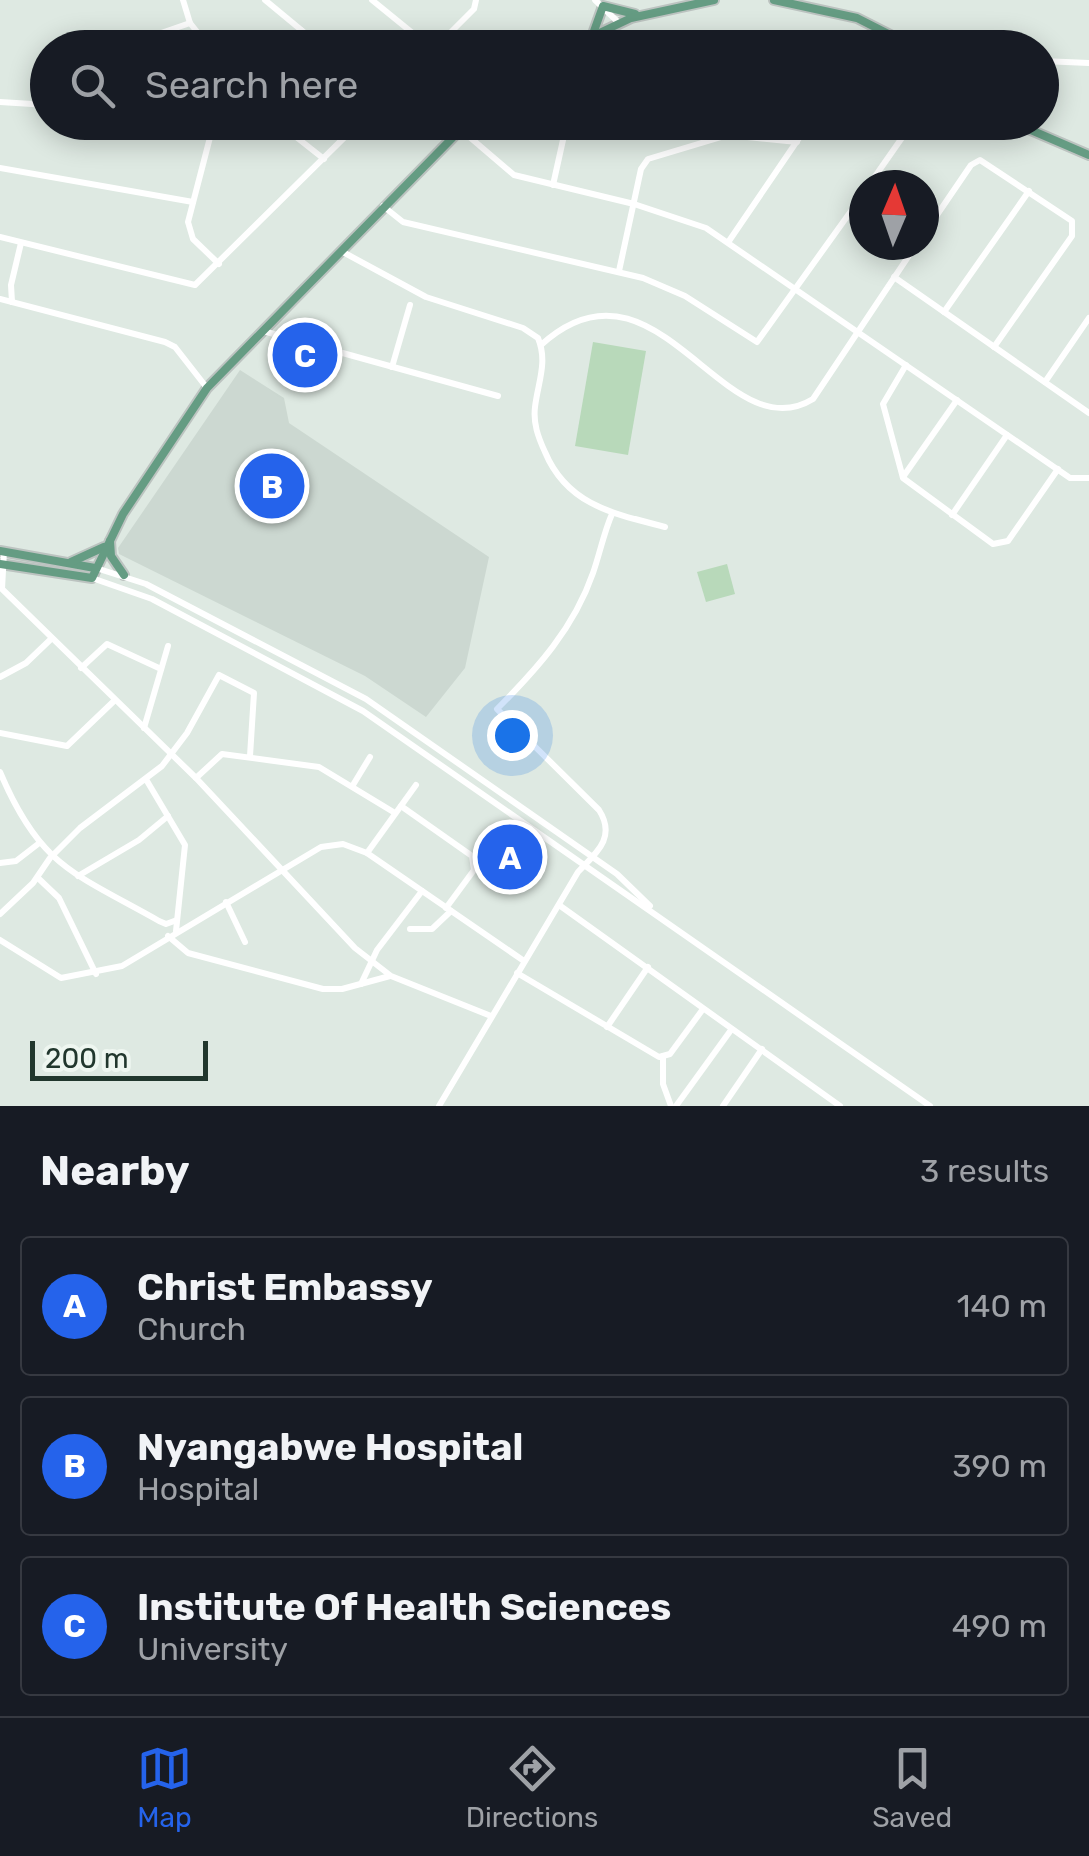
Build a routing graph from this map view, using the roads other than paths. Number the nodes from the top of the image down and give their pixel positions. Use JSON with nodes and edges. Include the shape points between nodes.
{"nodes":[{"id":1,"x":183,"y":0,"type":"edge"},
{"id":2,"x":265,"y":0,"type":"edge"},
{"id":3,"x":372,"y":0,"type":"edge"},
{"id":4,"x":476,"y":0,"type":"edge"},
{"id":5,"x":714,"y":0,"type":"edge"},
{"id":6,"x":774,"y":0,"type":"edge"},
{"id":7,"x":787,"y":1,"type":"edge"},
{"id":8,"x":599,"y":3,"type":"edge"},
{"id":9,"x":645,"y":14,"type":"junction"},
{"id":10,"x":190,"y":23,"type":"junction"},
{"id":11,"x":619,"y":23,"type":"junction"},
{"id":12,"x":170,"y":30,"type":"edge"},
{"id":13,"x":196,"y":30,"type":"edge"},
{"id":14,"x":301,"y":30,"type":"edge"},
{"id":15,"x":410,"y":30,"type":"edge"},
{"id":16,"x":452,"y":30,"type":"edge"},
{"id":17,"x":595,"y":30,"type":"edge"},
{"id":18,"x":602,"y":30,"type":"edge"},
{"id":19,"x":881,"y":30,"type":"edge"},
{"id":20,"x":1059,"y":62,"type":"edge"},
{"id":21,"x":1089,"y":63,"type":"edge"},
{"id":22,"x":0,"y":102,"type":"edge"},
{"id":23,"x":30,"y":104,"type":"edge"},
{"id":24,"x":209,"y":140,"type":"edge"},
{"id":25,"x":300,"y":140,"type":"edge"},
{"id":26,"x":342,"y":140,"type":"edge"},
{"id":27,"x":448,"y":140,"type":"edge"},
{"id":28,"x":471,"y":140,"type":"edge"},
{"id":29,"x":564,"y":140,"type":"edge"},
{"id":30,"x":710,"y":140,"type":"edge"},
{"id":31,"x":777,"y":140,"type":"edge"},
{"id":32,"x":900,"y":140,"type":"edge"},
{"id":33,"x":1054,"y":140,"type":"edge"},
{"id":34,"x":797,"y":142,"type":"joint"},
{"id":35,"x":1089,"y":155,"type":"edge"},
{"id":36,"x":324,"y":159,"type":"junction"},
{"id":37,"x":0,"y":168,"type":"edge"},
{"id":38,"x":880,"y":170,"type":"edge"},
{"id":39,"x":553,"y":185,"type":"junction"},
{"id":40,"x":1028,"y":191,"type":"junction"},
{"id":41,"x":192,"y":202,"type":"junction"},
{"id":42,"x":634,"y":204,"type":"junction"},
{"id":43,"x":383,"y":206,"type":"junction"},
{"id":44,"x":939,"y":213,"type":"edge"},
{"id":45,"x":849,"y":215,"type":"edge"},
{"id":46,"x":0,"y":237,"type":"edge"},
{"id":47,"x":728,"y":241,"type":"junction"},
{"id":48,"x":21,"y":244,"type":"junction"},
{"id":49,"x":340,"y":250,"type":"junction"},
{"id":50,"x":906,"y":260,"type":"edge"},
{"id":51,"x":220,"y":264,"type":"junction"},
{"id":52,"x":620,"y":271,"type":"junction"},
{"id":53,"x":894,"y":277,"type":"junction"},
{"id":54,"x":798,"y":289,"type":"junction"},
{"id":55,"x":0,"y":300,"type":"edge"},
{"id":56,"x":12,"y":302,"type":"junction"},
{"id":57,"x":410,"y":306,"type":"dead end"},
{"id":58,"x":944,"y":312,"type":"junction"},
{"id":59,"x":1089,"y":318,"type":"edge"},
{"id":60,"x":857,"y":330,"type":"junction"},
{"id":61,"x":263,"y":331,"type":"junction"},
{"id":62,"x":541,"y":346,"type":"junction"},
{"id":63,"x":994,"y":347,"type":"junction"},
{"id":64,"x":906,"y":365,"type":"junction"},
{"id":65,"x":392,"y":367,"type":"junction"},
{"id":66,"x":1044,"y":382,"type":"junction"},
{"id":67,"x":207,"y":388,"type":"junction"},
{"id":68,"x":498,"y":396,"type":"dead end"},
{"id":69,"x":956,"y":400,"type":"junction"},
{"id":70,"x":1089,"y":413,"type":"edge"},
{"id":71,"x":1007,"y":435,"type":"junction"},
{"id":72,"x":1058,"y":469,"type":"junction"},
{"id":73,"x":902,"y":478,"type":"junction"},
{"id":74,"x":1089,"y":478,"type":"edge"},
{"id":75,"x":612,"y":514,"type":"junction"},
{"id":76,"x":952,"y":515,"type":"junction"},
{"id":77,"x":636,"y":519,"type":"dead end"},
{"id":78,"x":111,"y":536,"type":"junction"},
{"id":79,"x":106,"y":546,"type":"junction"},
{"id":80,"x":2,"y":551,"type":"edge"},
{"id":81,"x":1,"y":564,"type":"edge"},
{"id":82,"x":67,"y":564,"type":"junction"},
{"id":83,"x":94,"y":573,"type":"junction"},
{"id":84,"x":124,"y":574,"type":"junction"},
{"id":85,"x":1,"y":590,"type":"edge"},
{"id":86,"x":51,"y":639,"type":"junction"},
{"id":87,"x":168,"y":646,"type":"dead end"},
{"id":88,"x":81,"y":668,"type":"junction"},
{"id":89,"x":161,"y":669,"type":"junction"},
{"id":90,"x":0,"y":677,"type":"edge"},
{"id":91,"x":115,"y":700,"type":"junction"},
{"id":92,"x":144,"y":728,"type":"junction"},
{"id":93,"x":0,"y":733,"type":"edge"},
{"id":94,"x":171,"y":754,"type":"junction"},
{"id":95,"x":250,"y":756,"type":"junction"},
{"id":96,"x":370,"y":757,"type":"dead end"},
{"id":97,"x":0,"y":772,"type":"edge"},
{"id":98,"x":196,"y":778,"type":"junction"},
{"id":99,"x":147,"y":781,"type":"junction"},
{"id":100,"x":352,"y":784,"type":"junction"},
{"id":101,"x":416,"y":785,"type":"dead end"},
{"id":102,"x":0,"y":804,"type":"edge"},
{"id":103,"x":15,"y":808,"type":"junction"},
{"id":104,"x":398,"y":809,"type":"junction"},
{"id":105,"x":168,"y":816,"type":"junction"},
{"id":106,"x":38,"y":844,"type":"junction"},
{"id":107,"x":366,"y":853,"type":"junction"},
{"id":108,"x":50,"y":858,"type":"junction"},
{"id":109,"x":596,"y":859,"type":"junction"},
{"id":110,"x":0,"y":863,"type":"edge"},
{"id":111,"x":588,"y":864,"type":"junction"},
{"id":112,"x":282,"y":870,"type":"junction"},
{"id":113,"x":78,"y":876,"type":"junction"},
{"id":114,"x":37,"y":878,"type":"junction"},
{"id":115,"x":422,"y":891,"type":"junction"},
{"id":116,"x":226,"y":902,"type":"junction"},
{"id":117,"x":559,"y":905,"type":"junction"},
{"id":118,"x":449,"y":909,"type":"junction"},
{"id":119,"x":654,"y":910,"type":"junction"},
{"id":120,"x":0,"y":914,"type":"edge"},
{"id":121,"x":177,"y":920,"type":"junction"},
{"id":122,"x":410,"y":929,"type":"dead end"},
{"id":123,"x":176,"y":930,"type":"junction"},
{"id":124,"x":168,"y":936,"type":"junction"},
{"id":125,"x":0,"y":940,"type":"edge"},
{"id":126,"x":245,"y":942,"type":"dead end"},
{"id":127,"x":524,"y":961,"type":"junction"},
{"id":128,"x":371,"y":962,"type":"junction"},
{"id":129,"x":648,"y":968,"type":"junction"},
{"id":130,"x":517,"y":973,"type":"junction"},
{"id":131,"x":96,"y":974,"type":"junction"},
{"id":132,"x":391,"y":976,"type":"junction"},
{"id":133,"x":361,"y":984,"type":"junction"},
{"id":134,"x":703,"y":1009,"type":"junction"},
{"id":135,"x":491,"y":1016,"type":"junction"},
{"id":136,"x":607,"y":1026,"type":"junction"},
{"id":137,"x":731,"y":1030,"type":"junction"},
{"id":138,"x":762,"y":1049,"type":"junction"},
{"id":139,"x":664,"y":1057,"type":"junction"},
{"id":140,"x":725,"y":1105,"type":"edge"},
{"id":141,"x":439,"y":1106,"type":"edge"},
{"id":142,"x":674,"y":1106,"type":"edge"},
{"id":143,"x":840,"y":1106,"type":"edge"},
{"id":144,"x":930,"y":1106,"type":"edge"}],
"edges":[{"from":1,"to":10,"type":"street"},
{"from":2,"to":14,"type":"street"},
{"from":3,"to":15,"type":"street"},
{"from":4,"to":16,"type":"street"},
{"from":5,"to":9,"type":"main road"},
{"from":6,"to":7,"type":"main road"},
{"from":7,"to":19,"type":"main road"},
{"from":8,"to":9,"type":"main road"},
{"from":8,"to":11,"type":"street"},
{"from":8,"to":17,"type":"main road"},
{"from":9,"to":11,"type":"main road"},
{"from":10,"to":12,"type":"street"},
{"from":10,"to":13,"type":"street"},
{"from":11,"to":18,"type":"main road"},
{"from":20,"to":21,"type":"street"},
{"from":22,"to":23,"type":"street"},
{"from":24,"to":41,"type":"street"},
{"from":25,"to":36,"type":"street"},
{"from":26,"to":36,"type":"street"},
{"from":27,"to":43,"type":"main road"},
{"from":28,"to":39,"type":"street","via":[[507,172]]},
{"from":29,"to":39,"type":"street"},
{"from":30,"to":42,"type":"street","via":[[652,156],[641,168]]},
{"from":31,"to":34,"type":"street"},
{"from":32,"to":38,"type":"street"},
{"from":33,"to":35,"type":"main road"},
{"from":34,"to":47,"type":"street"},
{"from":36,"to":51,"type":"street"},
{"from":37,"to":41,"type":"street"},
{"from":39,"to":42,"type":"street"},
{"from":40,"to":44,"type":"street","via":[[986,161],[975,162]]},
{"from":40,"to":58,"type":"street"},
{"from":40,"to":63,"type":"street","via":[[1072,221],[1074,230]]},
{"from":41,"to":51,"type":"street","via":[[193,239]]},
{"from":42,"to":47,"type":"street","via":[[690,220]]},
{"from":42,"to":52,"type":"street"},
{"from":43,"to":49,"type":"main road"},
{"from":43,"to":52,"type":"street","via":[[403,222]]},
{"from":45,"to":54,"type":"street"},
{"from":46,"to":48,"type":"street"},
{"from":47,"to":54,"type":"street"},
{"from":48,"to":51,"type":"street","via":[[185,285]]},
{"from":48,"to":56,"type":"street"},
{"from":49,"to":61,"type":"main road"},
{"from":49,"to":62,"type":"street","via":[[426,298],[532,332]]},
{"from":50,"to":53,"type":"street"},
{"from":52,"to":54,"type":"street","via":[[685,296],[752,341],[764,338]]},
{"from":53,"to":58,"type":"street"},
{"from":53,"to":60,"type":"street"},
{"from":54,"to":60,"type":"street"},
{"from":55,"to":56,"type":"street"},
{"from":56,"to":67,"type":"street","via":[[164,342]]},
{"from":57,"to":65,"type":"street"},
{"from":58,"to":63,"type":"street"},
{"from":59,"to":66,"type":"street"},
{"from":60,"to":62,"type":"street","via":[[813,399],[779,410],[764,409],[667,338],[623,316],[595,316]]},
{"from":60,"to":64,"type":"street"},
{"from":61,"to":65,"type":"street"},
{"from":61,"to":67,"type":"main road"},
{"from":62,"to":75,"type":"street","via":[[534,417],[542,447],[572,492]]},
{"from":63,"to":66,"type":"street"},
{"from":64,"to":69,"type":"street"},
{"from":64,"to":73,"type":"street","via":[[883,404]]},
{"from":65,"to":68,"type":"street"},
{"from":66,"to":70,"type":"street"},
{"from":67,"to":78,"type":"main road"},
{"from":69,"to":71,"type":"street"},
{"from":69,"to":73,"type":"street"},
{"from":71,"to":72,"type":"street"},
{"from":71,"to":76,"type":"street"},
{"from":72,"to":74,"type":"street","via":[[1070,478]]},
{"from":72,"to":76,"type":"street","via":[[1004,544],[993,544]]},
{"from":73,"to":76,"type":"street"},
{"from":75,"to":77,"type":"street","via":[[665,526]]},
{"from":75,"to":109,"type":"street","via":[[593,575],[562,634],[497,708],[603,816],[606,832]]},
{"from":78,"to":79,"type":"main road"},
{"from":78,"to":84,"type":"main road","via":[[111,556]]},
{"from":79,"to":82,"type":"main road"},
{"from":79,"to":83,"type":"main road"},
{"from":80,"to":81,"type":"street"},
{"from":80,"to":82,"type":"main road"},
{"from":81,"to":83,"type":"main road"},
{"from":81,"to":85,"type":"street"},
{"from":82,"to":83,"type":"main road"},
{"from":83,"to":84,"type":"street"},
{"from":83,"to":111,"type":"street","via":[[362,711]]},
{"from":84,"to":109,"type":"street","via":[[366,699]]},
{"from":85,"to":86,"type":"street"},
{"from":86,"to":88,"type":"street"},
{"from":86,"to":90,"type":"street"},
{"from":87,"to":89,"type":"street"},
{"from":88,"to":89,"type":"street","via":[[107,644]]},
{"from":88,"to":91,"type":"street"},
{"from":89,"to":92,"type":"street"},
{"from":91,"to":92,"type":"street"},
{"from":91,"to":93,"type":"street","via":[[67,746]]},
{"from":92,"to":94,"type":"street"},
{"from":94,"to":95,"type":"street","via":[[223,674],[254,694]]},
{"from":94,"to":98,"type":"street"},
{"from":94,"to":99,"type":"street"},
{"from":95,"to":98,"type":"street","via":[[222,754]]},
{"from":95,"to":100,"type":"street","via":[[320,766]]},
{"from":96,"to":100,"type":"street"},
{"from":97,"to":103,"type":"street"},
{"from":98,"to":112,"type":"street"},
{"from":99,"to":105,"type":"street"},
{"from":99,"to":108,"type":"street"},
{"from":100,"to":104,"type":"street"},
{"from":101,"to":104,"type":"street"},
{"from":102,"to":103,"type":"street"},
{"from":103,"to":106,"type":"street"},
{"from":104,"to":107,"type":"street"},
{"from":104,"to":118,"type":"street","via":[[475,862]]},
{"from":105,"to":113,"type":"street"},
{"from":105,"to":121,"type":"street","via":[[185,845]]},
{"from":106,"to":108,"type":"street"},
{"from":106,"to":110,"type":"street","via":[[16,861]]},
{"from":107,"to":112,"type":"street","via":[[334,844]]},
{"from":107,"to":115,"type":"street"},
{"from":108,"to":113,"type":"street"},
{"from":108,"to":114,"type":"street"},
{"from":109,"to":111,"type":"street"},
{"from":109,"to":119,"type":"street"},
{"from":111,"to":117,"type":"street"},
{"from":111,"to":119,"type":"street"},
{"from":112,"to":116,"type":"street"},
{"from":112,"to":128,"type":"street"},
{"from":113,"to":121,"type":"street","via":[[159,921]]},
{"from":114,"to":120,"type":"street"},
{"from":114,"to":131,"type":"street","via":[[59,898]]},
{"from":115,"to":118,"type":"street"},
{"from":115,"to":128,"type":"street"},
{"from":116,"to":123,"type":"street"},
{"from":116,"to":126,"type":"street"},
{"from":117,"to":127,"type":"street"},
{"from":117,"to":129,"type":"street"},
{"from":118,"to":122,"type":"street","via":[[432,929]]},
{"from":118,"to":127,"type":"street"},
{"from":119,"to":144,"type":"street"},
{"from":121,"to":123,"type":"street"},
{"from":123,"to":124,"type":"street"},
{"from":124,"to":131,"type":"street","via":[[132,961]]},
{"from":124,"to":133,"type":"street","via":[[188,953],[323,989]]},
{"from":125,"to":131,"type":"street","via":[[50,975]]},
{"from":127,"to":130,"type":"street"},
{"from":128,"to":132,"type":"street"},
{"from":128,"to":133,"type":"street"},
{"from":129,"to":134,"type":"street"},
{"from":129,"to":136,"type":"street"},
{"from":130,"to":135,"type":"street"},
{"from":130,"to":136,"type":"street"},
{"from":132,"to":133,"type":"street"},
{"from":132,"to":135,"type":"street"},
{"from":134,"to":137,"type":"street"},
{"from":134,"to":139,"type":"street"},
{"from":135,"to":141,"type":"street"},
{"from":136,"to":139,"type":"street"},
{"from":137,"to":138,"type":"street"},
{"from":137,"to":142,"type":"street"},
{"from":138,"to":140,"type":"street"},
{"from":138,"to":143,"type":"street"},
{"from":139,"to":142,"type":"street","via":[[664,1084]]}]}
